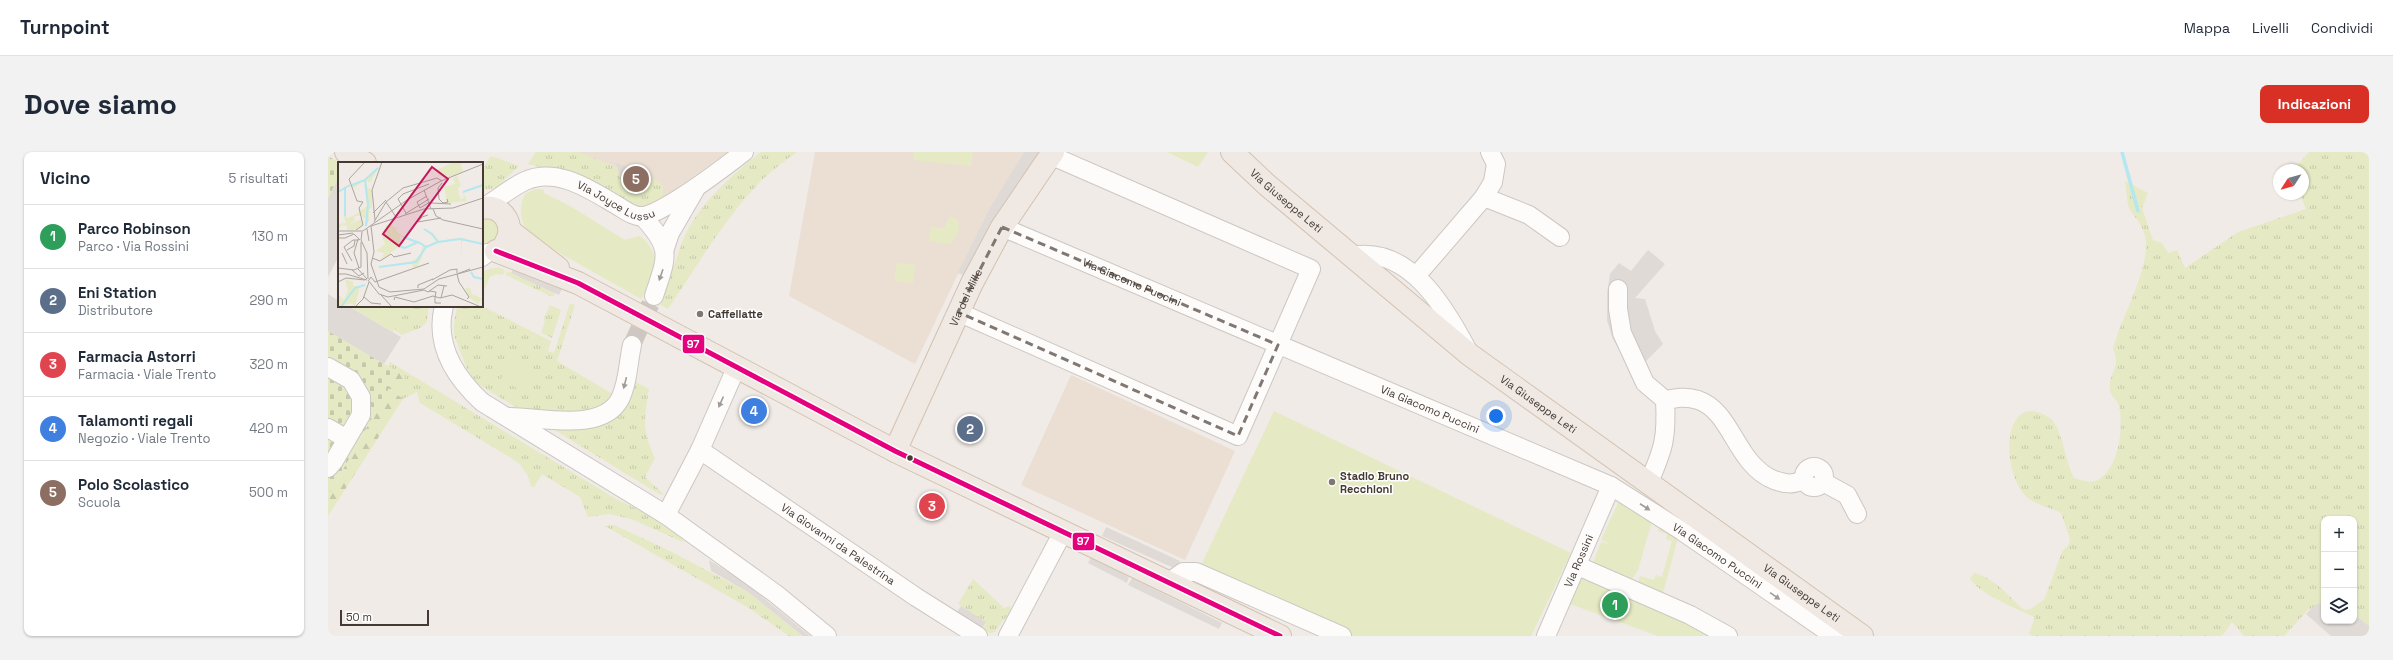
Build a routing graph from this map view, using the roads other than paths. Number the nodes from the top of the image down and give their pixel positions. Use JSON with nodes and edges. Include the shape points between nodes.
{"nodes":[{"id":1,"x":346,"y":152,"type":"edge"},
{"id":2,"x":744,"y":152,"type":"edge"},
{"id":3,"x":1232,"y":152,"type":"edge"},
{"id":4,"x":1490,"y":152,"type":"edge"},
{"id":5,"x":1051,"y":154,"type":"edge"},
{"id":6,"x":363,"y":162,"type":"edge"},
{"id":7,"x":700,"y":183,"type":"junction"},
{"id":8,"x":520,"y":184,"type":"junction"},
{"id":9,"x":1484,"y":197,"type":"junction"},
{"id":10,"x":483,"y":208,"type":"edge"},
{"id":11,"x":642,"y":216,"type":"junction"},
{"id":12,"x":508,"y":224,"type":"junction"},
{"id":13,"x":1002,"y":227,"type":"junction"},
{"id":14,"x":1560,"y":237,"type":"dead end"},
{"id":15,"x":665,"y":248,"type":"junction"},
{"id":16,"x":487,"y":253,"type":"edge"},
{"id":17,"x":1351,"y":256,"type":"junction"},
{"id":18,"x":1417,"y":275,"type":"junction"},
{"id":19,"x":578,"y":283,"type":"junction"},
{"id":20,"x":1618,"y":289,"type":"dead end"},
{"id":21,"x":654,"y":296,"type":"tunnel mouth"},
{"id":22,"x":444,"y":307,"type":"edge"},
{"id":23,"x":958,"y":312,"type":"junction"},
{"id":24,"x":632,"y":345,"type":"tunnel mouth"},
{"id":25,"x":1278,"y":345,"type":"junction"},
{"id":26,"x":1470,"y":355,"type":"junction"},
{"id":27,"x":737,"y":366,"type":"junction"},
{"id":28,"x":328,"y":367,"type":"edge"},
{"id":29,"x":1665,"y":400,"type":"junction"},
{"id":30,"x":507,"y":417,"type":"junction"},
{"id":31,"x":328,"y":428,"type":"edge"},
{"id":32,"x":347,"y":439,"type":"junction"},
{"id":33,"x":700,"y":450,"type":"junction"},
{"id":34,"x":895,"y":451,"type":"junction"},
{"id":35,"x":328,"y":468,"type":"edge"},
{"id":36,"x":1649,"y":482,"type":"junction"},
{"id":37,"x":1612,"y":486,"type":"junction"},
{"id":38,"x":1857,"y":514,"type":"dead end"},
{"id":39,"x":666,"y":515,"type":"junction"},
{"id":40,"x":1063,"y":532,"type":"junction"},
{"id":41,"x":1578,"y":566,"type":"junction"},
{"id":42,"x":1169,"y":582,"type":"junction"},
{"id":43,"x":827,"y":636,"type":"edge"},
{"id":44,"x":978,"y":636,"type":"edge"},
{"id":45,"x":1008,"y":636,"type":"edge"},
{"id":46,"x":1280,"y":636,"type":"edge"},
{"id":47,"x":1342,"y":636,"type":"edge"},
{"id":48,"x":1546,"y":636,"type":"edge"},
{"id":49,"x":1728,"y":636,"type":"edge"},
{"id":50,"x":1834,"y":636,"type":"edge"},
{"id":51,"x":1862,"y":636,"type":"edge"}],
"edges":[{"from":1,"to":6,"type":"main road"},
{"from":2,"to":7,"type":"street","name":"Via Joyce Lussu"},
{"from":3,"to":17,"type":"main road","name":"Via Giuseppe Leti","via":[[1243,165]]},
{"from":4,"to":9,"type":"street","via":[[1496,164],[1495,172],[1493,182]]},
{"from":5,"to":13,"type":"main road","name":"Via dei Mille"},
{"from":5,"to":25,"type":"street","via":[[1311,269]]},
{"from":7,"to":11,"type":"street","name":"Via Joyce Lussu","via":[[662,208]]},
{"from":7,"to":15,"type":"street","via":[[679,215]]},
{"from":8,"to":10,"type":"street","name":"Via Joyce Lussu"},
{"from":8,"to":11,"type":"street","name":"Via Joyce Lussu","via":[[542,176],[563,179],[585,187],[631,214]]},
{"from":8,"to":12,"type":"street"},
{"from":9,"to":14,"type":"street","via":[[1529,215]]},
{"from":9,"to":18,"type":"street"},
{"from":10,"to":12,"type":"main road","via":[[501,212]]},
{"from":11,"to":15,"type":"street","via":[[660,236]]},
{"from":12,"to":16,"type":"main road","via":[[505,244]]},
{"from":12,"to":19,"type":"main road"},
{"from":13,"to":23,"type":"main road","name":"Via dei Mille"},
{"from":13,"to":25,"type":"street","name":"Via Giacomo Puccini"},
{"from":15,"to":21,"type":"street","one_way":true,"via":[[666,262]]},
{"from":16,"to":19,"type":"main road"},
{"from":17,"to":18,"type":"street","via":[[1379,256],[1402,265]]},
{"from":17,"to":26,"type":"main road","name":"Via Giuseppe Leti"},
{"from":18,"to":26,"type":"street","via":[[1455,326]]},
{"from":19,"to":27,"type":"main road"},
{"from":20,"to":29,"type":"street","via":[[1622,332],[1646,383]]},
{"from":22,"to":30,"type":"street","via":[[444,349],[453,369],[464,386],[482,402]]},
{"from":23,"to":25,"type":"street","via":[[1238,436]]},
{"from":23,"to":34,"type":"main road","name":"Via dei Mille"},
{"from":24,"to":30,"type":"street","one_way":true,"via":[[626,383],[620,399],[612,410],[594,418],[564,420]]},
{"from":25,"to":37,"type":"street","name":"Via Giacomo Puccini"},
{"from":26,"to":36,"type":"main road","name":"Via Giuseppe Leti"},
{"from":27,"to":33,"type":"street","one_way":true},
{"from":27,"to":34,"type":"main road"},
{"from":28,"to":32,"type":"street","via":[[351,380],[361,397],[361,415]]},
{"from":29,"to":36,"type":"street","via":[[1666,427],[1663,451]]},
{"from":29,"to":38,"type":"street","via":[[1684,397],[1709,406],[1724,423],[1751,464],[1764,476],[1794,484],[1804,480],[1806,471],[1815,467],[1823,472],[1823,482],[1847,495]]},
{"from":30,"to":39,"type":"street"},
{"from":31,"to":32,"type":"street"},
{"from":32,"to":35,"type":"street"},
{"from":33,"to":39,"type":"street"},
{"from":33,"to":44,"type":"street","name":"Via Giovanni da Palestrina","via":[[916,597]]},
{"from":34,"to":40,"type":"main road"},
{"from":36,"to":51,"type":"main road","name":"Via Giuseppe Leti"},
{"from":37,"to":41,"type":"street","name":"Via Rossini"},
{"from":37,"to":50,"type":"street","name":"Via Giacomo Puccini","one_way":true},
{"from":39,"to":43,"type":"street","via":[[776,594]]},
{"from":40,"to":42,"type":"main road"},
{"from":40,"to":45,"type":"street"},
{"from":41,"to":48,"type":"street","name":"Via Rossini"},
{"from":41,"to":49,"type":"street","via":[[1690,615]]},
{"from":42,"to":46,"type":"main road"},
{"from":42,"to":47,"type":"street","via":[[1183,572],[1196,572]]}]}
